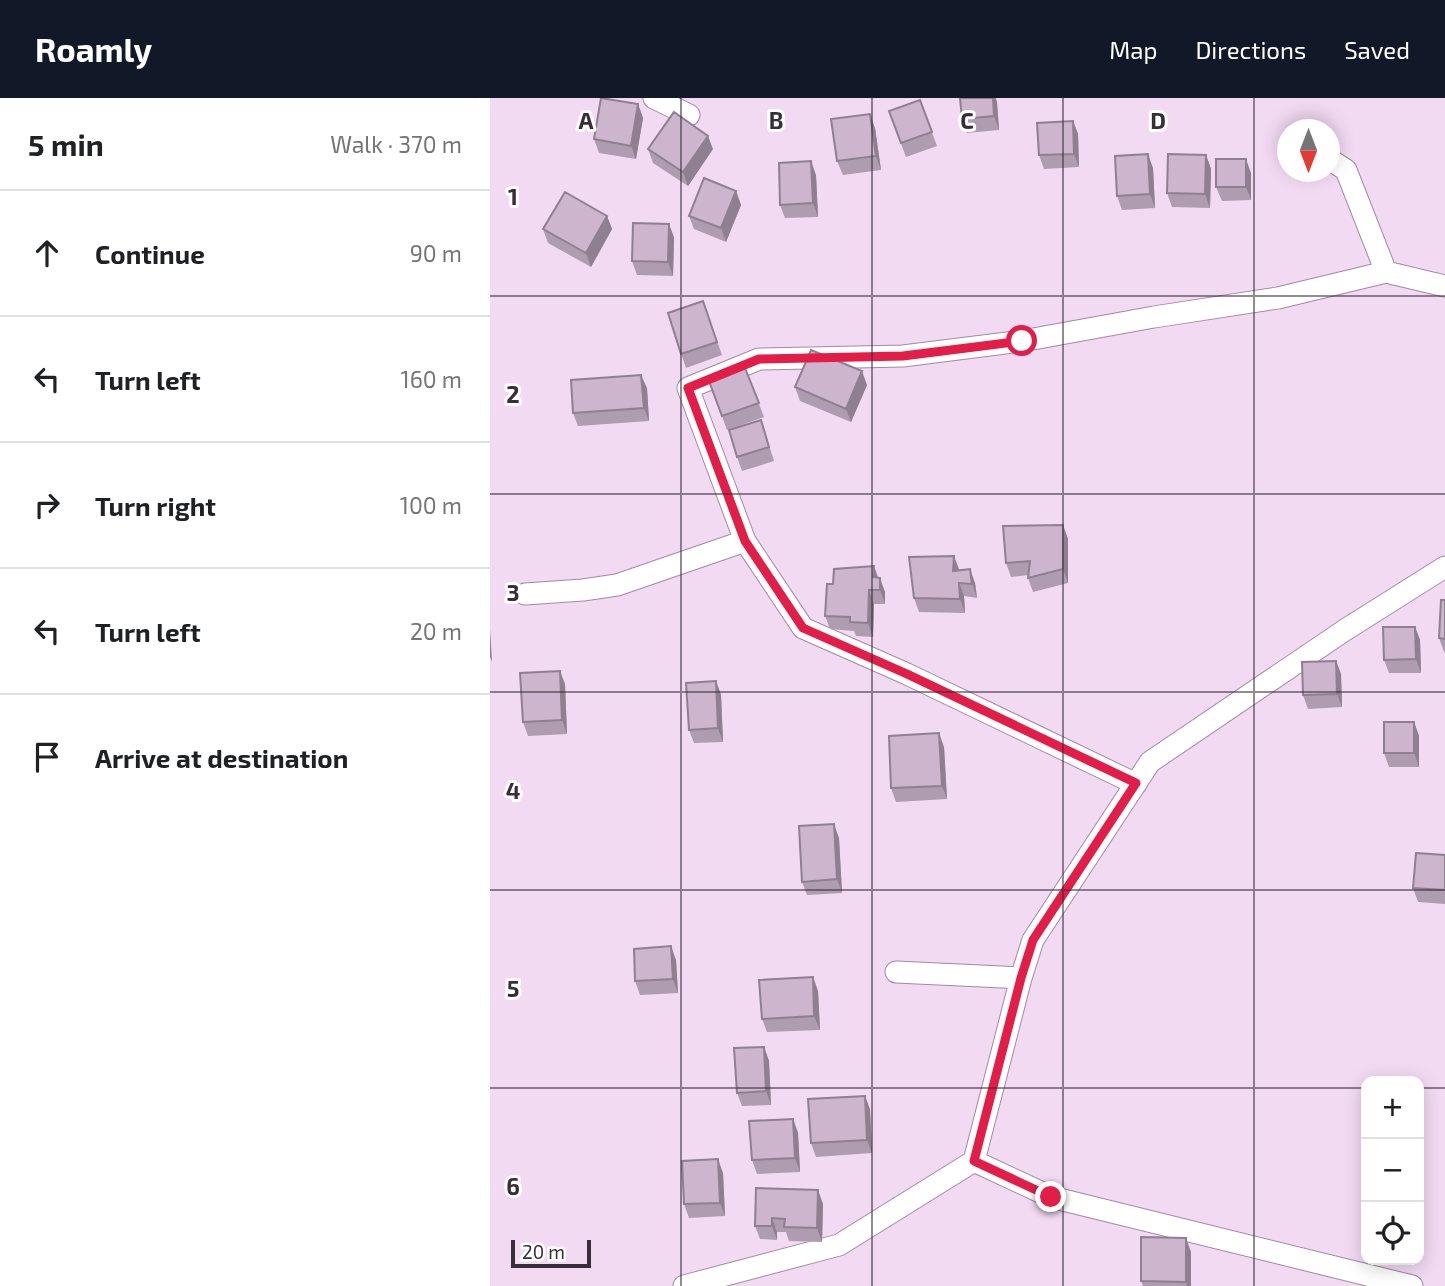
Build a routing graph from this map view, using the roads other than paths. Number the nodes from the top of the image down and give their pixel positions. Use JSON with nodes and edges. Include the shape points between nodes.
{"nodes":[{"id":1,"x":654,"y":98,"type":"edge"},
{"id":2,"x":689,"y":114,"type":"dead end"},
{"id":3,"x":1340,"y":166,"type":"edge"},
{"id":4,"x":1386,"y":272,"type":"junction"},
{"id":5,"x":1445,"y":286,"type":"edge"},
{"id":6,"x":745,"y":541,"type":"junction"},
{"id":7,"x":1445,"y":567,"type":"edge"},
{"id":8,"x":525,"y":594,"type":"dead end"},
{"id":9,"x":1136,"y":783,"type":"junction"},
{"id":10,"x":896,"y":972,"type":"dead end"},
{"id":11,"x":1021,"y":978,"type":"junction"},
{"id":12,"x":974,"y":1161,"type":"junction"},
{"id":13,"x":684,"y":1286,"type":"edge"},
{"id":14,"x":1412,"y":1286,"type":"edge"}],
"edges":[{"from":1,"to":2,"type":"street"},
{"from":3,"to":4,"type":"street","via":[[1346,170]]},
{"from":4,"to":5,"type":"street"},
{"from":4,"to":6,"type":"street","via":[[1278,298],[1022,341],[903,356],[747,363],[688,388]]},
{"from":6,"to":8,"type":"street","via":[[617,585]]},
{"from":6,"to":9,"type":"street","via":[[803,628]]},
{"from":7,"to":9,"type":"street","via":[[1150,762]]},
{"from":9,"to":11,"type":"street","via":[[1033,940]]},
{"from":10,"to":11,"type":"street"},
{"from":11,"to":12,"type":"street"},
{"from":12,"to":13,"type":"street","via":[[839,1245]]},
{"from":12,"to":14,"type":"street","via":[[1051,1197]]}]}
